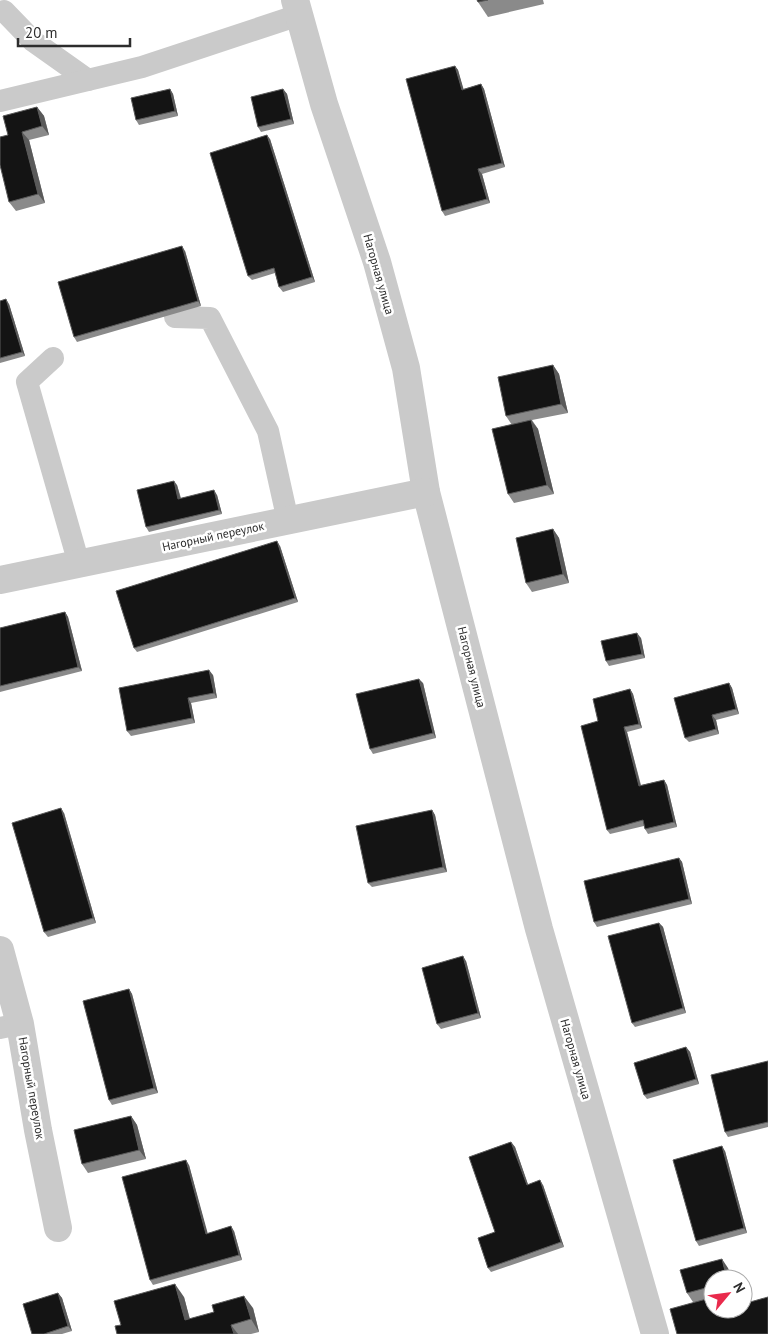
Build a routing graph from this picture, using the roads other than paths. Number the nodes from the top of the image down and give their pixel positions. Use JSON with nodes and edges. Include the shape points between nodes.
{"nodes":[{"id":1,"x":297,"y":7,"type":"edge"},
{"id":2,"x":4,"y":11,"type":"dead end"},
{"id":3,"x":88,"y":80,"type":"junction"},
{"id":4,"x":0,"y":101,"type":"edge"},
{"id":5,"x":174,"y":317,"type":"edge"},
{"id":6,"x":53,"y":358,"type":"dead end"},
{"id":7,"x":426,"y":492,"type":"junction"},
{"id":8,"x":288,"y":520,"type":"junction"},
{"id":9,"x":79,"y":564,"type":"junction"},
{"id":10,"x":0,"y":580,"type":"edge"},
{"id":11,"x":0,"y":950,"type":"edge"},
{"id":12,"x":10,"y":1026,"type":"edge"},
{"id":13,"x":58,"y":1228,"type":"dead end"},
{"id":14,"x":655,"y":1334,"type":"edge"}],
"edges":[{"from":1,"to":3,"type":"lane","via":[[142,68]]},
{"from":1,"to":7,"type":"street","name":"Нагорная улица","via":[[324,104],[377,262],[406,368]]},
{"from":2,"to":3,"type":"lane","via":[[33,41]]},
{"from":3,"to":4,"type":"lane"},
{"from":5,"to":8,"type":"lane","via":[[210,318],[268,431]]},
{"from":6,"to":9,"type":"lane","via":[[27,382]]},
{"from":7,"to":8,"type":"street","name":"Нагорный переулок"},
{"from":7,"to":14,"type":"street","name":"Нагорная улица","via":[[539,929]]},
{"from":8,"to":9,"type":"street","name":"Нагорный переулок"},
{"from":9,"to":10,"type":"street","name":"Нагорный переулок"},
{"from":11,"to":12,"type":"street","name":"Нагорный переулок"},
{"from":12,"to":13,"type":"street","name":"Нагорный переулок","via":[[38,1130]]}]}
